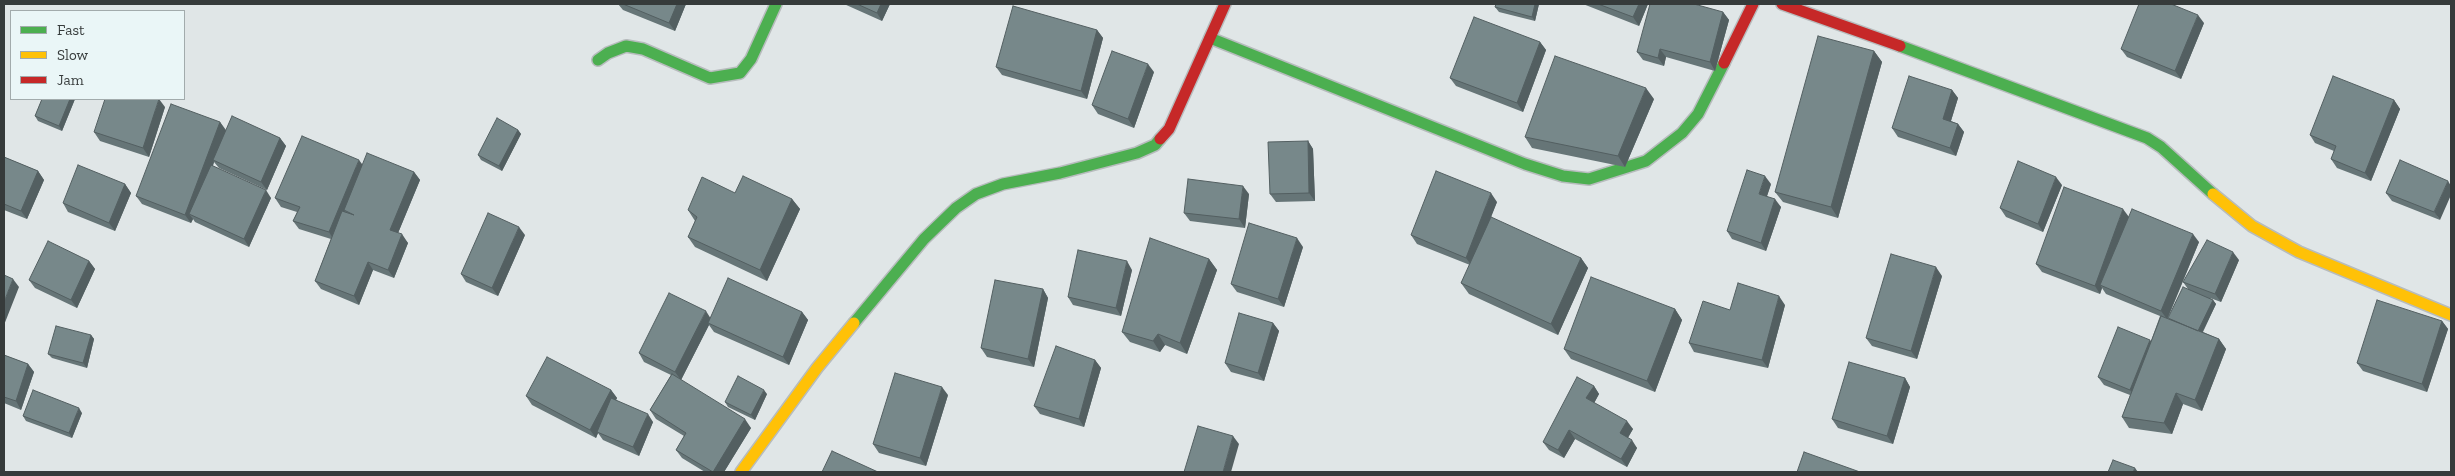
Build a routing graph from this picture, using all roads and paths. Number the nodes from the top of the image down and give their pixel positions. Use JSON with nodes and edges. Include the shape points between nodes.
{"nodes":[{"id":1,"x":776,"y":4,"type":"edge"},
{"id":2,"x":1226,"y":4,"type":"edge"},
{"id":3,"x":1752,"y":4,"type":"edge"},
{"id":4,"x":1782,"y":4,"type":"edge"},
{"id":5,"x":1210,"y":38,"type":"junction"},
{"id":6,"x":598,"y":60,"type":"dead end"},
{"id":7,"x":2451,"y":315,"type":"edge"},
{"id":8,"x":741,"y":472,"type":"edge"}],
"edges":[{"from":1,"to":6,"type":"street","via":[[751,59],[740,73],[710,78],[643,48],[626,46],[608,52]]},
{"from":2,"to":5,"type":"street"},
{"from":3,"to":5,"type":"street","via":[[1698,114],[1682,133],[1646,161],[1589,179],[1563,176],[1525,164]]},
{"from":4,"to":7,"type":"street","via":[[2147,138],[2252,226],[2299,252]]},
{"from":5,"to":8,"type":"street","via":[[1169,129],[1154,144],[1137,153],[1070,171],[1003,184],[976,194],[956,208],[924,239],[817,368]]}]}
